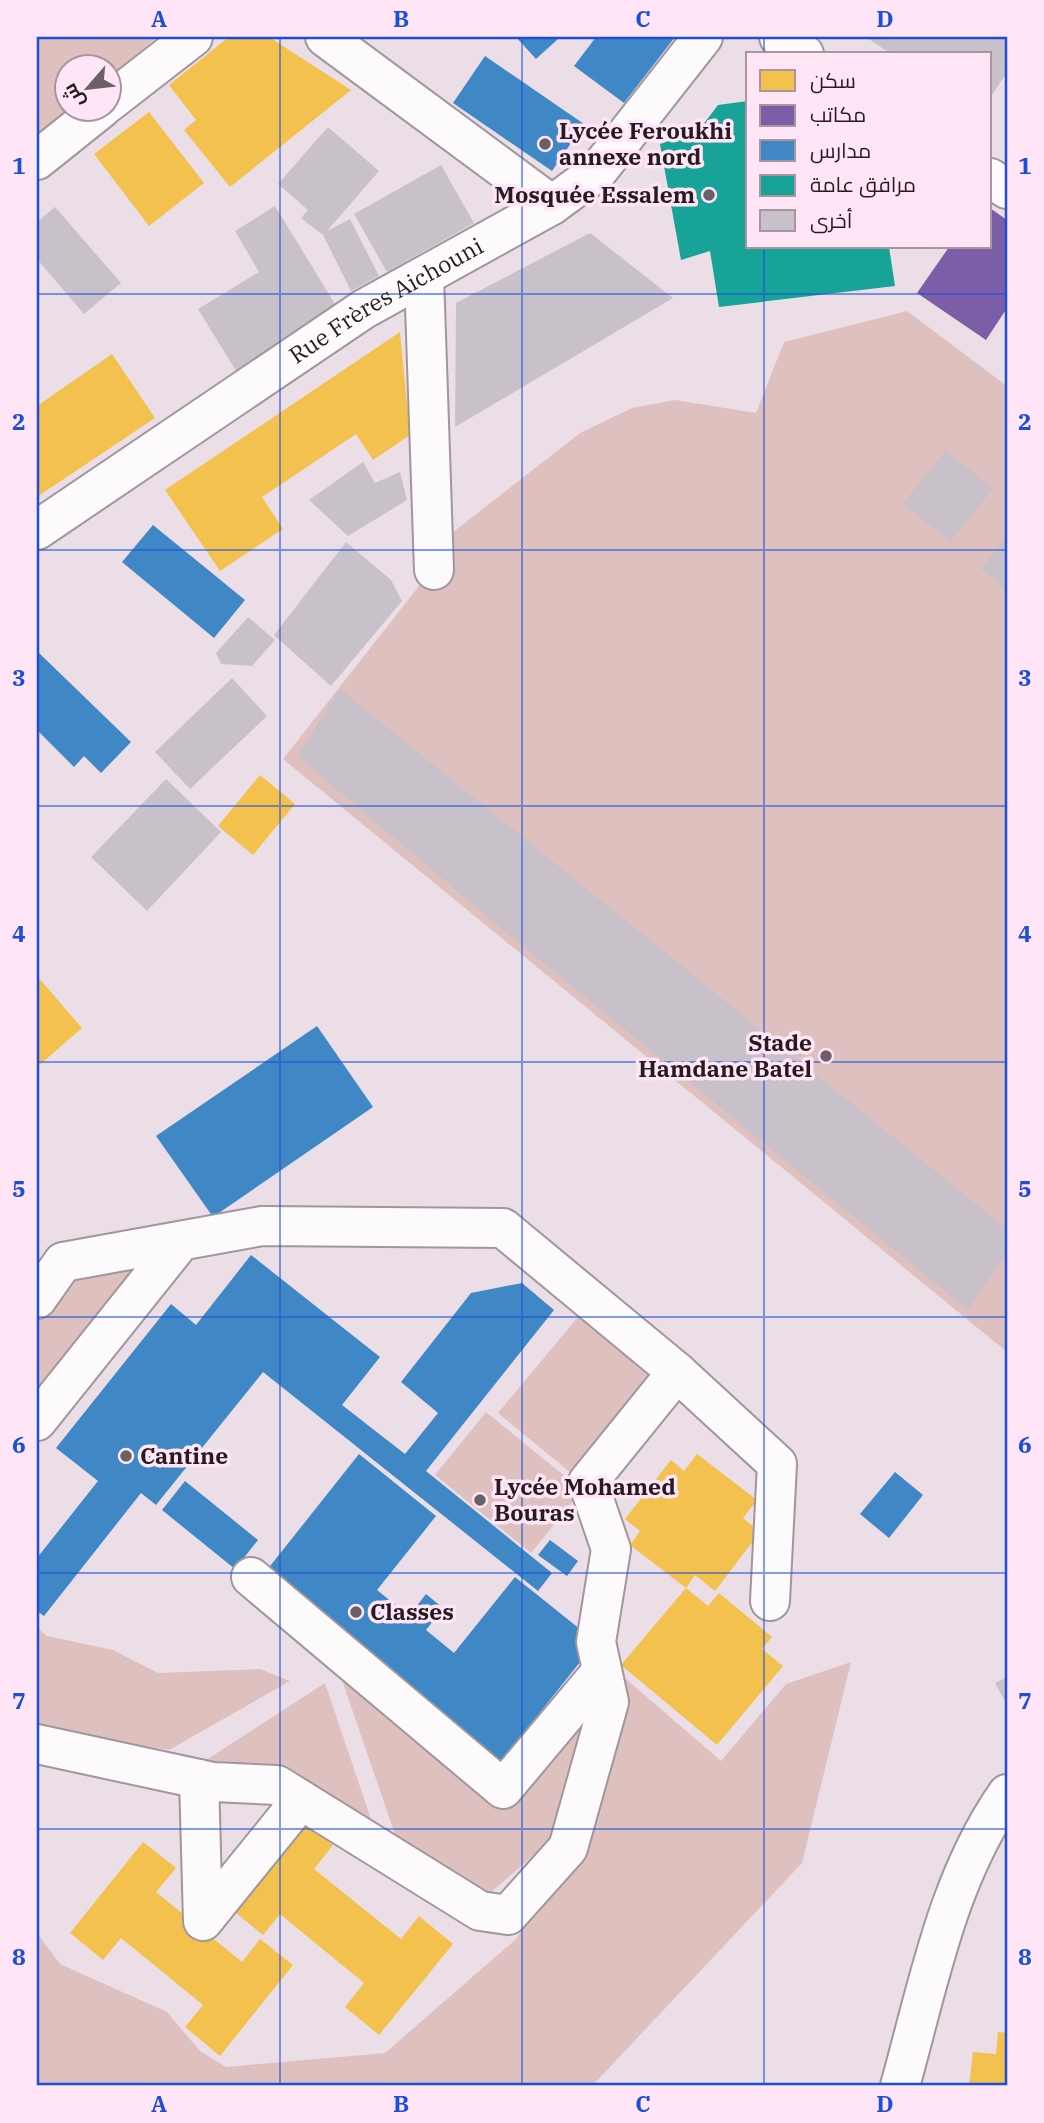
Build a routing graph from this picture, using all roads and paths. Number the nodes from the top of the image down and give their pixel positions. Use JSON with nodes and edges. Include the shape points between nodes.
{"nodes":[{"id":1,"x":193,"y":37,"type":"edge"},
{"id":2,"x":325,"y":37,"type":"edge"},
{"id":3,"x":703,"y":37,"type":"edge"},
{"id":4,"x":779,"y":37,"type":"edge"},
{"id":5,"x":801,"y":52,"type":"edge"},
{"id":6,"x":122,"y":92,"type":"edge"},
{"id":7,"x":84,"y":122,"type":"edge"},
{"id":8,"x":37,"y":160,"type":"edge"},
{"id":9,"x":992,"y":179,"type":"edge"},
{"id":10,"x":1007,"y":189,"type":"edge"},
{"id":11,"x":552,"y":205,"type":"junction"},
{"id":12,"x":424,"y":276,"type":"junction"},
{"id":13,"x":37,"y":530,"type":"edge"},
{"id":14,"x":434,"y":570,"type":"dead end"},
{"id":15,"x":181,"y":1241,"type":"junction"},
{"id":16,"x":37,"y":1299,"type":"edge"},
{"id":17,"x":677,"y":1372,"type":"junction"},
{"id":18,"x":37,"y":1421,"type":"edge"},
{"id":19,"x":251,"y":1577,"type":"dead end"},
{"id":20,"x":770,"y":1601,"type":"dead end"},
{"id":21,"x":602,"y":1671,"type":"junction"},
{"id":22,"x":37,"y":1744,"type":"edge"},
{"id":23,"x":199,"y":1779,"type":"junction"},
{"id":24,"x":1007,"y":1794,"type":"edge"},
{"id":25,"x":301,"y":1800,"type":"junction"},
{"id":26,"x":900,"y":2086,"type":"edge"}],
"edges":[{"from":1,"to":6,"type":"street"},
{"from":2,"to":11,"type":"street"},
{"from":3,"to":11,"type":"street","name":"Rue Frères Aichouni","via":[[597,172]]},
{"from":4,"to":5,"type":"street"},
{"from":7,"to":8,"type":"street"},
{"from":9,"to":10,"type":"street"},
{"from":11,"to":12,"type":"street","name":"Rue Frères Aichouni"},
{"from":12,"to":13,"type":"street","name":"Rue Frères Aichouni","via":[[364,309]]},
{"from":12,"to":14,"type":"street"},
{"from":15,"to":16,"type":"street","via":[[63,1262]]},
{"from":15,"to":17,"type":"street","via":[[262,1226],[503,1228]]},
{"from":15,"to":18,"type":"street"},
{"from":17,"to":20,"type":"street","via":[[777,1464]]},
{"from":17,"to":21,"type":"street","via":[[588,1482],[611,1549],[596,1642]]},
{"from":19,"to":21,"type":"street","via":[[503,1789]]},
{"from":21,"to":25,"type":"street","via":[[609,1702],[568,1848],[508,1915],[480,1911]]},
{"from":22,"to":23,"type":"street"},
{"from":23,"to":25,"type":"street","via":[[277,1786]]},
{"from":23,"to":25,"type":"street","via":[[203,1921]]},
{"from":24,"to":26,"type":"street","via":[[990,1818],[954,1893]]}]}
